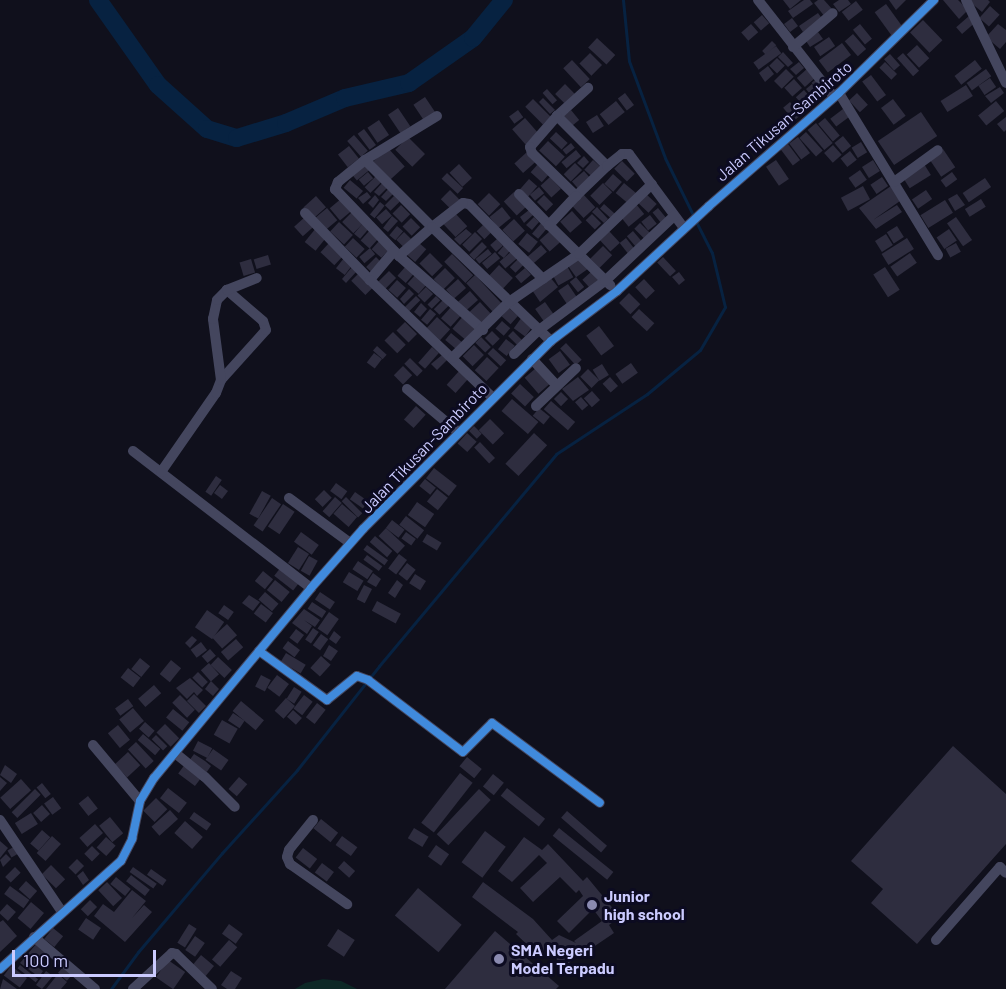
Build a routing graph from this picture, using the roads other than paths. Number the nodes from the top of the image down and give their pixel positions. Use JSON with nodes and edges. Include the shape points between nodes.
{"nodes":[{"id":1,"x":758,"y":0,"type":"edge"},
{"id":2,"x":934,"y":0,"type":"edge"},
{"id":3,"x":966,"y":0,"type":"edge"},
{"id":4,"x":833,"y":13,"type":"dead end"},
{"id":5,"x":793,"y":47,"type":"junction"},
{"id":6,"x":1006,"y":83,"type":"edge"},
{"id":7,"x":588,"y":88,"type":"dead end"},
{"id":8,"x":836,"y":95,"type":"junction"},
{"id":9,"x":437,"y":116,"type":"dead end"},
{"id":10,"x":557,"y":116,"type":"junction"},
{"id":11,"x":938,"y":150,"type":"dead end"},
{"id":12,"x":365,"y":160,"type":"junction"},
{"id":13,"x":607,"y":166,"type":"junction"},
{"id":14,"x":894,"y":182,"type":"junction"},
{"id":15,"x":652,"y":184,"type":"junction"},
{"id":16,"x":519,"y":194,"type":"dead end"},
{"id":17,"x":576,"y":196,"type":"junction"},
{"id":18,"x":305,"y":213,"type":"dead end"},
{"id":19,"x":674,"y":216,"type":"junction"},
{"id":20,"x":549,"y":225,"type":"junction"},
{"id":21,"x":432,"y":227,"type":"junction"},
{"id":22,"x":685,"y":227,"type":"junction"},
{"id":23,"x":397,"y":254,"type":"junction"},
{"id":24,"x":579,"y":254,"type":"junction"},
{"id":25,"x":938,"y":255,"type":"dead end"},
{"id":26,"x":257,"y":278,"type":"dead end"},
{"id":27,"x":543,"y":279,"type":"junction"},
{"id":28,"x":370,"y":280,"type":"junction"},
{"id":29,"x":605,"y":280,"type":"junction"},
{"id":30,"x":227,"y":290,"type":"junction"},
{"id":31,"x":617,"y":291,"type":"junction"},
{"id":32,"x":509,"y":302,"type":"junction"},
{"id":33,"x":483,"y":330,"type":"junction"},
{"id":34,"x":539,"y":330,"type":"junction"},
{"id":35,"x":550,"y":341,"type":"junction"},
{"id":36,"x":514,"y":354,"type":"dead end"},
{"id":37,"x":452,"y":358,"type":"junction"},
{"id":38,"x":532,"y":359,"type":"junction"},
{"id":39,"x":576,"y":368,"type":"dead end"},
{"id":40,"x":221,"y":380,"type":"junction"},
{"id":41,"x":556,"y":385,"type":"junction"},
{"id":42,"x":407,"y":389,"type":"dead end"},
{"id":43,"x":492,"y":398,"type":"junction"},
{"id":44,"x":536,"y":406,"type":"dead end"},
{"id":45,"x":458,"y":432,"type":"junction"},
{"id":46,"x":134,"y":451,"type":"dead end"},
{"id":47,"x":161,"y":472,"type":"junction"},
{"id":48,"x":289,"y":498,"type":"dead end"},
{"id":49,"x":350,"y":543,"type":"junction"},
{"id":50,"x":311,"y":588,"type":"junction"},
{"id":51,"x":260,"y":651,"type":"junction"},
{"id":52,"x":93,"y":745,"type":"dead end"},
{"id":53,"x":175,"y":753,"type":"junction"},
{"id":54,"x":140,"y":801,"type":"junction"},
{"id":55,"x":600,"y":803,"type":"dead end"},
{"id":56,"x":235,"y":807,"type":"dead end"},
{"id":57,"x":0,"y":820,"type":"edge"},
{"id":58,"x":313,"y":820,"type":"dead end"},
{"id":59,"x":1004,"y":867,"type":"edge"},
{"id":60,"x":347,"y":904,"type":"dead end"},
{"id":61,"x":62,"y":912,"type":"junction"},
{"id":62,"x":34,"y":937,"type":"junction"},
{"id":63,"x":936,"y":940,"type":"dead end"},
{"id":64,"x":0,"y":969,"type":"edge"},
{"id":65,"x":95,"y":989,"type":"edge"},
{"id":66,"x":133,"y":989,"type":"edge"},
{"id":67,"x":212,"y":989,"type":"edge"}],
"edges":[{"from":1,"to":5,"type":"street"},
{"from":2,"to":8,"type":"street","name":"Jalan Tikusan-Sambiroto"},
{"from":3,"to":6,"type":"street"},
{"from":4,"to":5,"type":"street"},
{"from":5,"to":8,"type":"street"},
{"from":7,"to":10,"type":"street"},
{"from":8,"to":14,"type":"street"},
{"from":8,"to":22,"type":"street","name":"Jalan Tikusan-Sambiroto"},
{"from":9,"to":12,"type":"street"},
{"from":10,"to":13,"type":"street"},
{"from":10,"to":17,"type":"street","via":[[530,150]]},
{"from":11,"to":14,"type":"street"},
{"from":12,"to":21,"type":"street"},
{"from":12,"to":23,"type":"street","via":[[335,189]]},
{"from":13,"to":15,"type":"street","via":[[622,154],[629,154]]},
{"from":13,"to":17,"type":"street"},
{"from":14,"to":25,"type":"street"},
{"from":15,"to":19,"type":"street"},
{"from":15,"to":24,"type":"street"},
{"from":16,"to":20,"type":"street"},
{"from":17,"to":20,"type":"street"},
{"from":18,"to":28,"type":"street"},
{"from":19,"to":22,"type":"street"},
{"from":19,"to":29,"type":"street"},
{"from":20,"to":24,"type":"street"},
{"from":21,"to":23,"type":"street"},
{"from":21,"to":27,"type":"street","via":[[466,203]]},
{"from":21,"to":32,"type":"street"},
{"from":22,"to":31,"type":"street","name":"Jalan Tikusan-Sambiroto"},
{"from":23,"to":28,"type":"street"},
{"from":23,"to":33,"type":"street"},
{"from":24,"to":27,"type":"street"},
{"from":24,"to":29,"type":"street"},
{"from":26,"to":30,"type":"street"},
{"from":27,"to":32,"type":"street"},
{"from":28,"to":37,"type":"street"},
{"from":29,"to":31,"type":"street"},
{"from":29,"to":34,"type":"street"},
{"from":30,"to":40,"type":"street","via":[[214,309]]},
{"from":30,"to":40,"type":"street","via":[[263,321],[266,330]]},
{"from":31,"to":35,"type":"street","name":"Jalan Tikusan-Sambiroto"},
{"from":32,"to":33,"type":"street"},
{"from":32,"to":34,"type":"street"},
{"from":33,"to":37,"type":"street"},
{"from":34,"to":35,"type":"street"},
{"from":34,"to":36,"type":"street"},
{"from":35,"to":38,"type":"street","name":"Jalan Tikusan-Sambiroto"},
{"from":37,"to":43,"type":"street"},
{"from":38,"to":41,"type":"street"},
{"from":38,"to":43,"type":"street","name":"Jalan Tikusan-Sambiroto"},
{"from":39,"to":41,"type":"street"},
{"from":40,"to":47,"type":"street"},
{"from":41,"to":44,"type":"street"},
{"from":42,"to":45,"type":"street"},
{"from":43,"to":45,"type":"street","name":"Jalan Tikusan-Sambiroto"},
{"from":45,"to":49,"type":"street","name":"Jalan Tikusan-Sambiroto"},
{"from":46,"to":47,"type":"street"},
{"from":47,"to":50,"type":"street"},
{"from":48,"to":49,"type":"street"},
{"from":49,"to":50,"type":"street","name":"Jalan Tikusan-Sambiroto"},
{"from":50,"to":51,"type":"street","name":"Jalan Tikusan-Sambiroto"},
{"from":51,"to":53,"type":"street","name":"Jalan Tikusan-Sambiroto"},
{"from":51,"to":55,"type":"street","via":[[327,700],[357,676],[368,680],[463,752],[492,723]]},
{"from":52,"to":54,"type":"street"},
{"from":53,"to":54,"type":"street","name":"Jalan Tikusan-Sambiroto"},
{"from":53,"to":56,"type":"street"},
{"from":54,"to":61,"type":"street","name":"Jalan Tikusan-Sambiroto","via":[[132,838],[121,861]]},
{"from":57,"to":61,"type":"street"},
{"from":58,"to":60,"type":"street","via":[[287,857],[290,864]]},
{"from":59,"to":63,"type":"street"},
{"from":61,"to":62,"type":"street","name":"Jalan Tikusan-Sambiroto"},
{"from":62,"to":64,"type":"street","name":"Jalan Tikusan-Sambiroto"},
{"from":62,"to":65,"type":"street"},
{"from":66,"to":67,"type":"street","via":[[172,953]]}]}
